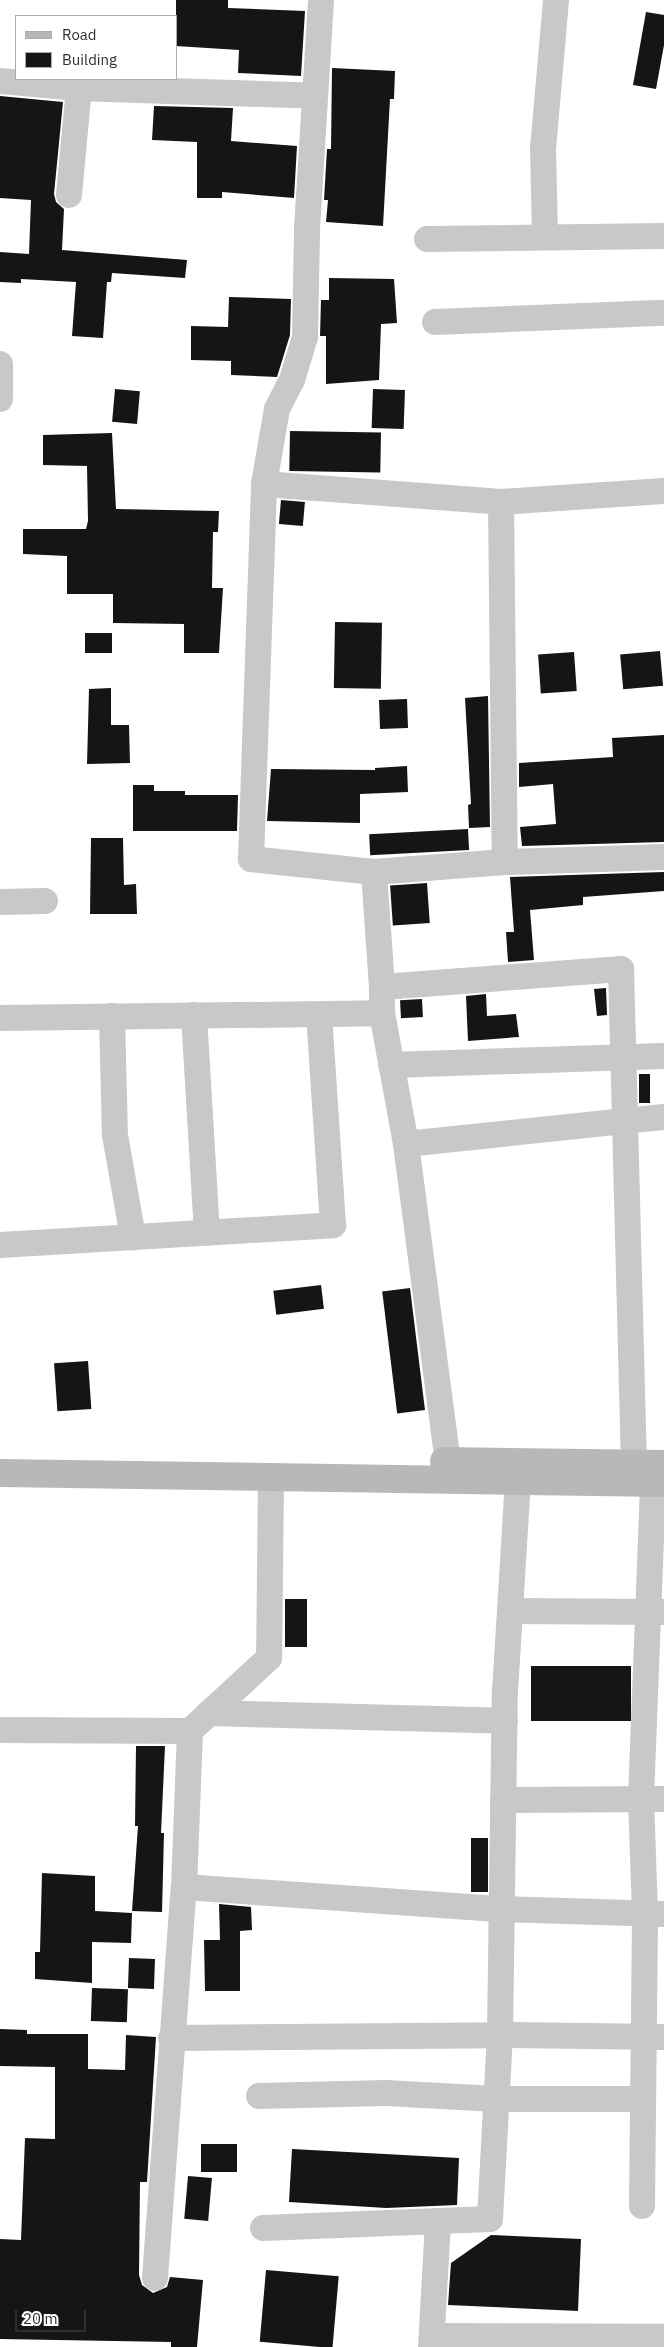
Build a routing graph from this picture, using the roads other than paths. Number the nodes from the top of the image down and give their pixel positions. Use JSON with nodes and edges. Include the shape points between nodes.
{"nodes":[{"id":1,"x":320,"y":0,"type":"edge"},
{"id":2,"x":556,"y":0,"type":"edge"},
{"id":3,"x":0,"y":81,"type":"edge"},
{"id":4,"x":79,"y":88,"type":"junction"},
{"id":5,"x":315,"y":96,"type":"junction"},
{"id":6,"x":69,"y":195,"type":"dead end"},
{"id":7,"x":544,"y":236,"type":"junction"},
{"id":8,"x":664,"y":236,"type":"edge"},
{"id":9,"x":427,"y":239,"type":"dead end"},
{"id":10,"x":664,"y":313,"type":"edge"},
{"id":11,"x":435,"y":322,"type":"dead end"},
{"id":12,"x":0,"y":364,"type":"edge"},
{"id":13,"x":0,"y":399,"type":"edge"},
{"id":14,"x":264,"y":484,"type":"junction"},
{"id":15,"x":664,"y":492,"type":"edge"},
{"id":16,"x":501,"y":502,"type":"junction"},
{"id":17,"x":664,"y":857,"type":"edge"},
{"id":18,"x":505,"y":862,"type":"junction"},
{"id":19,"x":374,"y":872,"type":"junction"},
{"id":20,"x":44,"y":901,"type":"dead end"},
{"id":21,"x":0,"y":902,"type":"edge"},
{"id":22,"x":382,"y":987,"type":"junction"},
{"id":23,"x":382,"y":1013,"type":"junction"},
{"id":24,"x":319,"y":1014,"type":"junction"},
{"id":25,"x":194,"y":1015,"type":"junction"},
{"id":26,"x":112,"y":1016,"type":"junction"},
{"id":27,"x":0,"y":1018,"type":"edge"},
{"id":28,"x":664,"y":1056,"type":"edge"},
{"id":29,"x":623,"y":1059,"type":"junction"},
{"id":30,"x":391,"y":1065,"type":"junction"},
{"id":31,"x":664,"y":1117,"type":"edge"},
{"id":32,"x":625,"y":1119,"type":"junction"},
{"id":33,"x":406,"y":1144,"type":"junction"},
{"id":34,"x":207,"y":1232,"type":"junction"},
{"id":35,"x":133,"y":1237,"type":"junction"},
{"id":36,"x":0,"y":1245,"type":"edge"},
{"id":37,"x":0,"y":1454,"type":"edge"},
{"id":38,"x":448,"y":1461,"type":"junction"},
{"id":39,"x":634,"y":1463,"type":"junction"},
{"id":40,"x":0,"y":1473,"type":"edge"},
{"id":41,"x":271,"y":1477,"type":"junction"},
{"id":42,"x":660,"y":1477,"type":"edge"},
{"id":43,"x":518,"y":1481,"type":"junction"},
{"id":44,"x":510,"y":1611,"type":"junction"},
{"id":45,"x":656,"y":1611,"type":"edge"},
{"id":46,"x":210,"y":1713,"type":"junction"},
{"id":47,"x":505,"y":1721,"type":"junction"},
{"id":48,"x":0,"y":1730,"type":"edge"},
{"id":49,"x":190,"y":1731,"type":"junction"},
{"id":50,"x":652,"y":1799,"type":"edge"},
{"id":51,"x":503,"y":1800,"type":"junction"},
{"id":52,"x":184,"y":1887,"type":"junction"},
{"id":53,"x":502,"y":1909,"type":"junction"},
{"id":54,"x":655,"y":1914,"type":"edge"},
{"id":55,"x":654,"y":1976,"type":"edge"},
{"id":56,"x":500,"y":2035,"type":"junction"},
{"id":57,"x":654,"y":2037,"type":"edge"},
{"id":58,"x":171,"y":2038,"type":"junction"},
{"id":59,"x":258,"y":2096,"type":"dead end"},
{"id":60,"x":496,"y":2099,"type":"junction"},
{"id":61,"x":643,"y":2099,"type":"junction"},
{"id":62,"x":642,"y":2206,"type":"dead end"},
{"id":63,"x":438,"y":2221,"type":"junction"},
{"id":64,"x":263,"y":2228,"type":"dead end"},
{"id":65,"x":156,"y":2278,"type":"dead end"},
{"id":66,"x":664,"y":2337,"type":"edge"},
{"id":67,"x":431,"y":2342,"type":"edge"}],
"edges":[{"from":1,"to":5,"type":"street"},
{"from":2,"to":7,"type":"street","via":[[543,149]]},
{"from":3,"to":4,"type":"street"},
{"from":4,"to":5,"type":"street"},
{"from":4,"to":6,"type":"street"},
{"from":5,"to":14,"type":"street","via":[[305,337],[292,380],[277,409]]},
{"from":7,"to":8,"type":"street"},
{"from":7,"to":9,"type":"street"},
{"from":10,"to":11,"type":"street"},
{"from":12,"to":13,"type":"street"},
{"from":14,"to":16,"type":"street"},
{"from":14,"to":19,"type":"street","via":[[251,859]]},
{"from":15,"to":16,"type":"street"},
{"from":16,"to":18,"type":"street"},
{"from":17,"to":18,"type":"street"},
{"from":18,"to":19,"type":"street"},
{"from":19,"to":22,"type":"street"},
{"from":20,"to":21,"type":"street"},
{"from":22,"to":23,"type":"street"},
{"from":22,"to":29,"type":"street","via":[[621,969]]},
{"from":23,"to":24,"type":"street"},
{"from":23,"to":30,"type":"street"},
{"from":24,"to":25,"type":"street"},
{"from":24,"to":34,"type":"street","via":[[333,1225]]},
{"from":25,"to":26,"type":"street"},
{"from":25,"to":34,"type":"street"},
{"from":26,"to":27,"type":"street"},
{"from":26,"to":35,"type":"street","via":[[114,1135]]},
{"from":28,"to":29,"type":"street"},
{"from":29,"to":30,"type":"street"},
{"from":29,"to":32,"type":"street"},
{"from":30,"to":33,"type":"street"},
{"from":31,"to":32,"type":"street"},
{"from":32,"to":33,"type":"street"},
{"from":32,"to":39,"type":"street"},
{"from":33,"to":38,"type":"street"},
{"from":34,"to":35,"type":"street"},
{"from":35,"to":36,"type":"street"},
{"from":37,"to":38,"type":"street"},
{"from":38,"to":39,"type":"street"},
{"from":39,"to":42,"type":"street"},
{"from":40,"to":41,"type":"street"},
{"from":41,"to":43,"type":"street"},
{"from":41,"to":46,"type":"street","via":[[269,1658]]},
{"from":42,"to":43,"type":"street"},
{"from":42,"to":45,"type":"street"},
{"from":43,"to":44,"type":"street"},
{"from":44,"to":45,"type":"street"},
{"from":44,"to":47,"type":"street"},
{"from":45,"to":50,"type":"street"},
{"from":46,"to":47,"type":"street"},
{"from":46,"to":49,"type":"street"},
{"from":47,"to":51,"type":"street"},
{"from":48,"to":49,"type":"street"},
{"from":49,"to":52,"type":"street"},
{"from":50,"to":51,"type":"street"},
{"from":50,"to":54,"type":"street"},
{"from":51,"to":53,"type":"street"},
{"from":52,"to":53,"type":"street"},
{"from":52,"to":58,"type":"street"},
{"from":53,"to":54,"type":"street"},
{"from":53,"to":56,"type":"street"},
{"from":54,"to":55,"type":"street"},
{"from":55,"to":57,"type":"street"},
{"from":56,"to":57,"type":"street"},
{"from":56,"to":58,"type":"street"},
{"from":56,"to":60,"type":"street"},
{"from":57,"to":61,"type":"street"},
{"from":58,"to":65,"type":"street"},
{"from":59,"to":60,"type":"street","via":[[386,2093]]},
{"from":60,"to":61,"type":"street"},
{"from":60,"to":63,"type":"street","via":[[490,2219]]},
{"from":61,"to":62,"type":"street"},
{"from":63,"to":64,"type":"street"},
{"from":63,"to":67,"type":"street"},
{"from":66,"to":67,"type":"street"}]}
